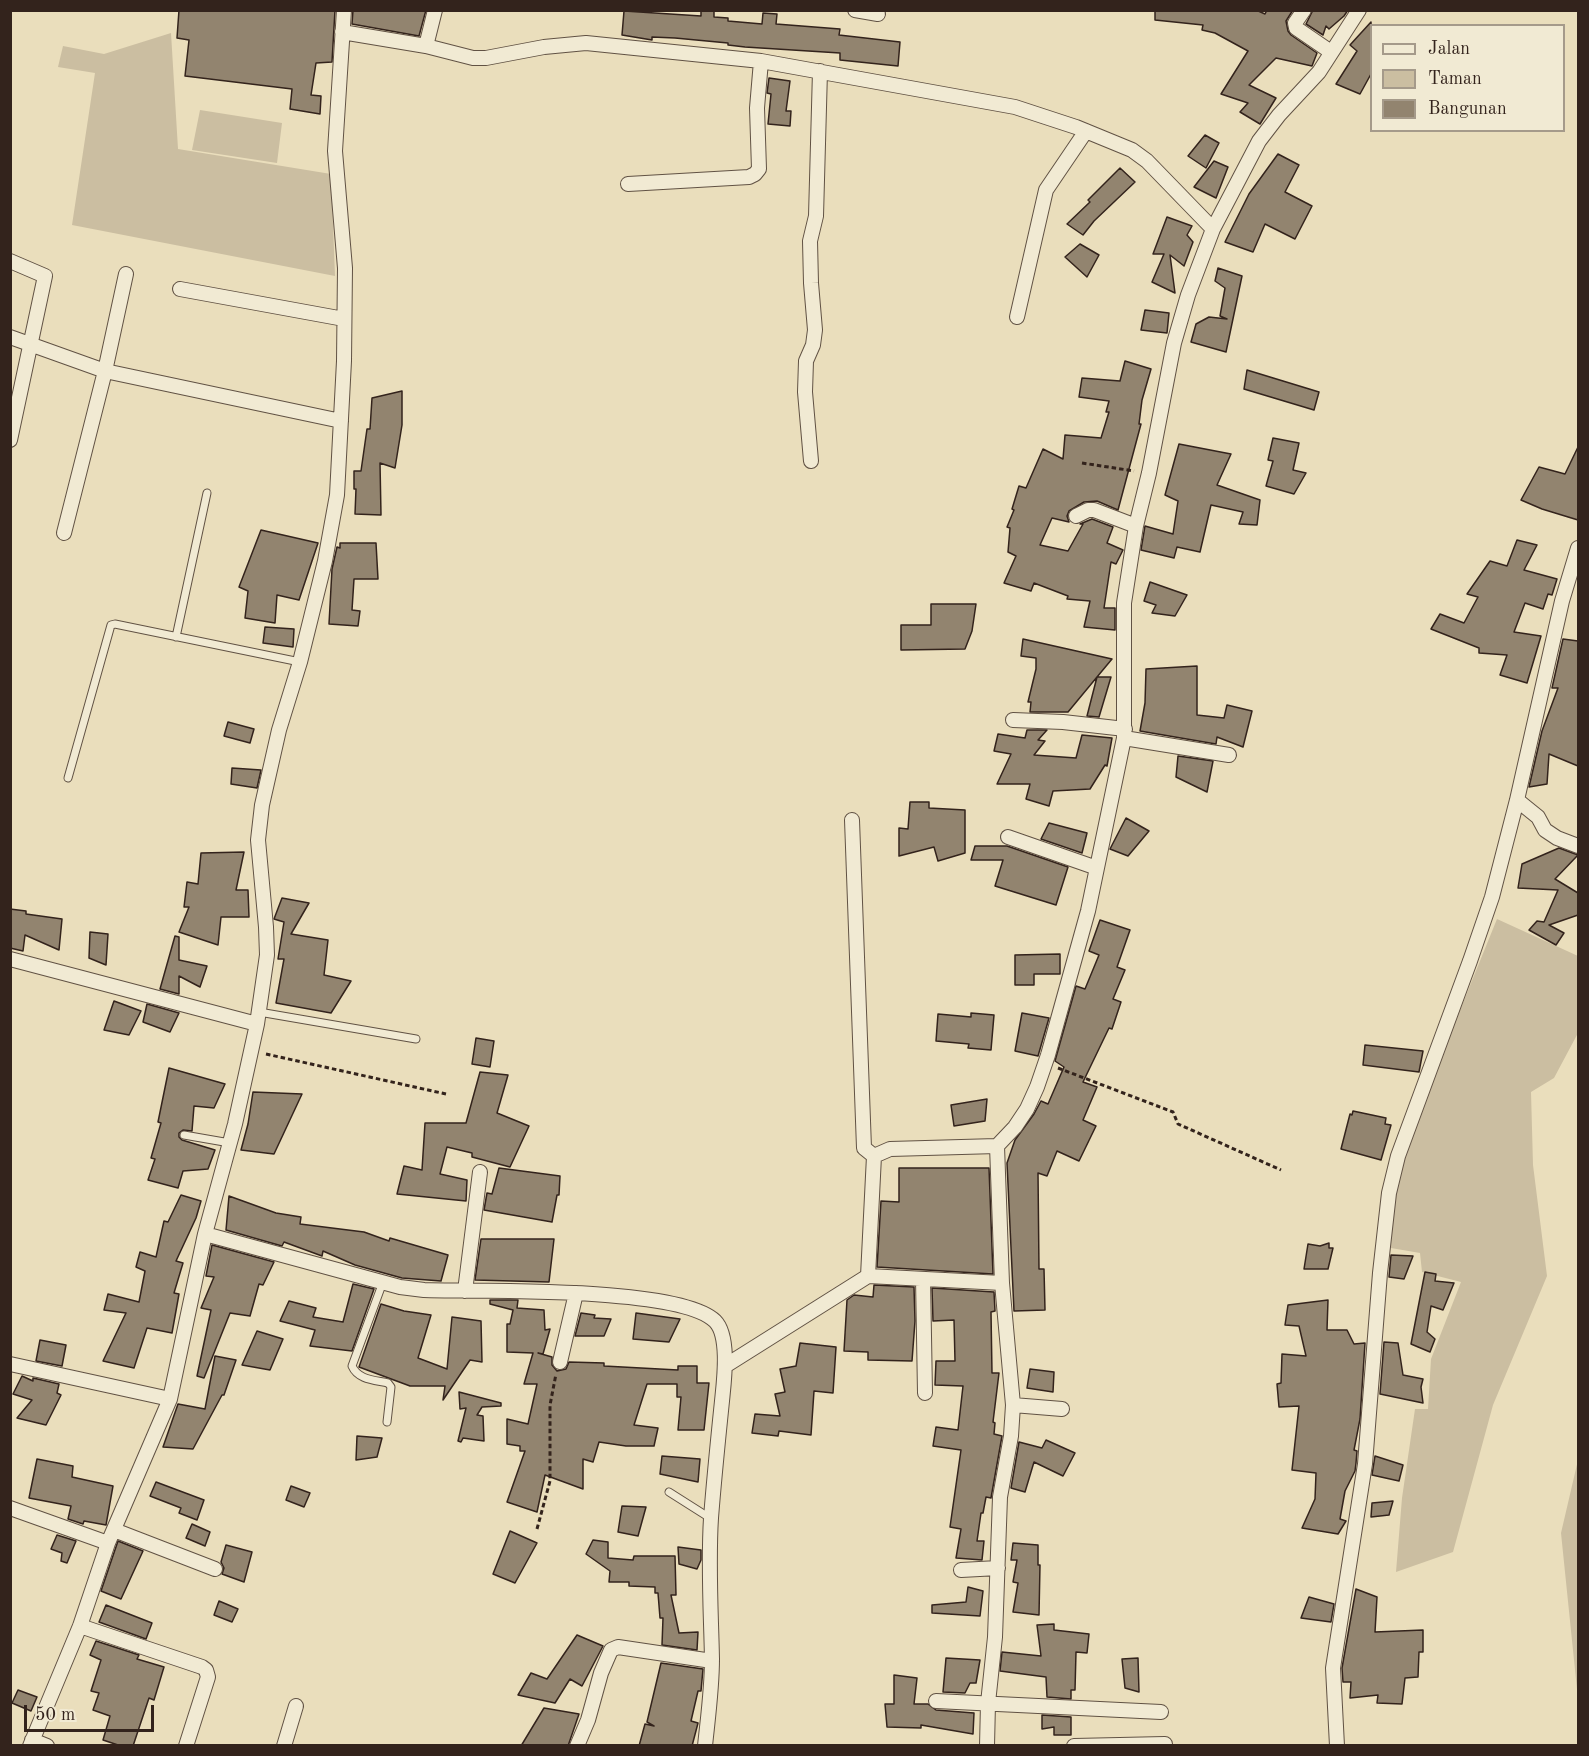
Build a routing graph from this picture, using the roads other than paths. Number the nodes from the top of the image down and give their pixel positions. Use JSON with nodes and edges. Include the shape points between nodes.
{"nodes":[{"id":1,"x":344,"y":10,"type":"edge"},
{"id":2,"x":435,"y":10,"type":"edge"},
{"id":3,"x":855,"y":10,"type":"edge"},
{"id":4,"x":1304,"y":10,"type":"edge"},
{"id":5,"x":1359,"y":10,"type":"edge"},
{"id":6,"x":878,"y":14,"type":"dead end"},
{"id":7,"x":342,"y":32,"type":"junction"},
{"id":8,"x":426,"y":46,"type":"junction"},
{"id":9,"x":1331,"y":52,"type":"junction"},
{"id":10,"x":761,"y":61,"type":"junction"},
{"id":11,"x":820,"y":71,"type":"junction"},
{"id":12,"x":1086,"y":131,"type":"junction"},
{"id":13,"x":628,"y":184,"type":"dead end"},
{"id":14,"x":1213,"y":229,"type":"junction"},
{"id":15,"x":10,"y":261,"type":"edge"},
{"id":16,"x":126,"y":274,"type":"dead end"},
{"id":17,"x":180,"y":289,"type":"dead end"},
{"id":18,"x":1017,"y":317,"type":"dead end"},
{"id":19,"x":344,"y":320,"type":"junction"},
{"id":20,"x":10,"y":337,"type":"edge"},
{"id":21,"x":32,"y":345,"type":"junction"},
{"id":22,"x":105,"y":371,"type":"junction"},
{"id":23,"x":341,"y":421,"type":"junction"},
{"id":24,"x":10,"y":440,"type":"edge"},
{"id":25,"x":811,"y":461,"type":"dead end"},
{"id":26,"x":207,"y":493,"type":"dead end"},
{"id":27,"x":1076,"y":516,"type":"dead end"},
{"id":28,"x":1136,"y":526,"type":"junction"},
{"id":29,"x":64,"y":533,"type":"dead end"},
{"id":30,"x":1578,"y":548,"type":"edge"},
{"id":31,"x":176,"y":637,"type":"junction"},
{"id":32,"x":300,"y":662,"type":"junction"},
{"id":33,"x":1013,"y":720,"type":"dead end"},
{"id":34,"x":1125,"y":733,"type":"junction"},
{"id":35,"x":1229,"y":755,"type":"dead end"},
{"id":36,"x":68,"y":778,"type":"dead end"},
{"id":37,"x":1517,"y":800,"type":"junction"},
{"id":38,"x":852,"y":820,"type":"dead end"},
{"id":39,"x":1008,"y":837,"type":"dead end"},
{"id":40,"x":1578,"y":846,"type":"edge"},
{"id":41,"x":1097,"y":868,"type":"junction"},
{"id":42,"x":10,"y":960,"type":"edge"},
{"id":43,"x":258,"y":1018,"type":"junction"},
{"id":44,"x":416,"y":1039,"type":"dead end"},
{"id":45,"x":184,"y":1135,"type":"dead end"},
{"id":46,"x":230,"y":1143,"type":"junction"},
{"id":47,"x":997,"y":1146,"type":"junction"},
{"id":48,"x":874,"y":1156,"type":"junction"},
{"id":49,"x":480,"y":1172,"type":"dead end"},
{"id":50,"x":205,"y":1234,"type":"junction"},
{"id":51,"x":868,"y":1276,"type":"junction"},
{"id":52,"x":923,"y":1279,"type":"junction"},
{"id":53,"x":382,"y":1282,"type":"junction"},
{"id":54,"x":1002,"y":1283,"type":"junction"},
{"id":55,"x":465,"y":1291,"type":"junction"},
{"id":56,"x":576,"y":1293,"type":"junction"},
{"id":57,"x":560,"y":1362,"type":"road end"},
{"id":58,"x":10,"y":1364,"type":"edge"},
{"id":59,"x":725,"y":1366,"type":"junction"},
{"id":60,"x":926,"y":1393,"type":"dead end"},
{"id":61,"x":170,"y":1399,"type":"junction"},
{"id":62,"x":1013,"y":1405,"type":"junction"},
{"id":63,"x":1062,"y":1408,"type":"dead end"},
{"id":64,"x":387,"y":1422,"type":"dead end"},
{"id":65,"x":669,"y":1492,"type":"dead end"},
{"id":66,"x":10,"y":1508,"type":"edge"},
{"id":67,"x":711,"y":1519,"type":"junction"},
{"id":68,"x":114,"y":1530,"type":"junction"},
{"id":69,"x":108,"y":1543,"type":"junction"},
{"id":70,"x":998,"y":1568,"type":"junction"},
{"id":71,"x":215,"y":1569,"type":"dead end"},
{"id":72,"x":961,"y":1570,"type":"dead end"},
{"id":73,"x":80,"y":1626,"type":"junction"},
{"id":74,"x":712,"y":1661,"type":"junction"},
{"id":75,"x":936,"y":1701,"type":"dead end"},
{"id":76,"x":988,"y":1703,"type":"junction"},
{"id":77,"x":296,"y":1706,"type":"dead end"},
{"id":78,"x":1161,"y":1712,"type":"dead end"},
{"id":79,"x":31,"y":1743,"type":"edge"},
{"id":80,"x":1165,"y":1744,"type":"edge"},
{"id":81,"x":47,"y":1746,"type":"edge"},
{"id":82,"x":186,"y":1746,"type":"edge"},
{"id":83,"x":284,"y":1746,"type":"edge"},
{"id":84,"x":577,"y":1746,"type":"edge"},
{"id":85,"x":705,"y":1746,"type":"edge"},
{"id":86,"x":987,"y":1746,"type":"edge"},
{"id":87,"x":1074,"y":1746,"type":"edge"},
{"id":88,"x":1337,"y":1746,"type":"edge"}],
"edges":[{"from":1,"to":7,"type":"street"},
{"from":2,"to":8,"type":"street"},
{"from":3,"to":6,"type":"street"},
{"from":4,"to":9,"type":"street","via":[[1296,28]]},
{"from":5,"to":9,"type":"street"},
{"from":7,"to":8,"type":"street"},
{"from":7,"to":19,"type":"street","via":[[335,151],[345,268]]},
{"from":8,"to":10,"type":"street","via":[[486,58],[586,43]]},
{"from":9,"to":14,"type":"street","via":[[1319,72],[1259,141]]},
{"from":10,"to":11,"type":"street"},
{"from":10,"to":13,"type":"street","via":[[759,169],[755,174]]},
{"from":11,"to":12,"type":"street","via":[[1015,107]]},
{"from":11,"to":25,"type":"street","via":[[816,216],[810,241],[815,330],[806,361],[805,392]]},
{"from":12,"to":14,"type":"street","via":[[1147,160]]},
{"from":12,"to":18,"type":"street","via":[[1046,190]]},
{"from":14,"to":28,"type":"street","via":[[1174,343]]},
{"from":15,"to":21,"type":"street","via":[[45,276]]},
{"from":16,"to":22,"type":"street"},
{"from":17,"to":19,"type":"street"},
{"from":19,"to":23,"type":"street"},
{"from":20,"to":21,"type":"street"},
{"from":21,"to":22,"type":"street"},
{"from":21,"to":24,"type":"street"},
{"from":22,"to":23,"type":"street"},
{"from":22,"to":29,"type":"street"},
{"from":23,"to":32,"type":"street","via":[[337,495]]},
{"from":26,"to":31,"type":"lane"},
{"from":27,"to":28,"type":"street","via":[[1094,510]]},
{"from":28,"to":34,"type":"street","via":[[1124,603]]},
{"from":30,"to":37,"type":"street","via":[[1562,601]]},
{"from":31,"to":32,"type":"lane"},
{"from":31,"to":36,"type":"lane","via":[[111,625]]},
{"from":32,"to":43,"type":"street","via":[[262,805],[258,840],[267,955]]},
{"from":33,"to":34,"type":"street","via":[[1063,722]]},
{"from":34,"to":35,"type":"street"},
{"from":34,"to":41,"type":"street"},
{"from":37,"to":40,"type":"street","via":[[1538,817],[1545,830]]},
{"from":37,"to":88,"type":"street","via":[[1492,897],[1398,1156],[1389,1193],[1365,1464],[1333,1668]]},
{"from":38,"to":48,"type":"street","via":[[864,1148]]},
{"from":39,"to":41,"type":"street"},
{"from":41,"to":47,"type":"street","via":[[1046,1063],[1027,1109]]},
{"from":42,"to":43,"type":"street"},
{"from":43,"to":44,"type":"lane"},
{"from":43,"to":46,"type":"street"},
{"from":45,"to":46,"type":"lane"},
{"from":46,"to":50,"type":"street"},
{"from":47,"to":48,"type":"street","via":[[890,1149]]},
{"from":47,"to":54,"type":"street"},
{"from":48,"to":51,"type":"street"},
{"from":49,"to":55,"type":"street"},
{"from":50,"to":53,"type":"street"},
{"from":50,"to":61,"type":"street"},
{"from":51,"to":52,"type":"street"},
{"from":51,"to":59,"type":"street"},
{"from":52,"to":54,"type":"street"},
{"from":52,"to":60,"type":"street"},
{"from":53,"to":55,"type":"street","via":[[424,1290]]},
{"from":53,"to":64,"type":"lane","via":[[352,1366],[362,1377],[391,1387]]},
{"from":54,"to":62,"type":"street"},
{"from":55,"to":56,"type":"street"},
{"from":56,"to":57,"type":"street"},
{"from":56,"to":59,"type":"street","via":[[671,1304],[703,1313],[721,1329]]},
{"from":58,"to":61,"type":"street"},
{"from":59,"to":67,"type":"street"},
{"from":61,"to":68,"type":"street"},
{"from":62,"to":63,"type":"street"},
{"from":62,"to":70,"type":"street","via":[[1000,1497]]},
{"from":65,"to":67,"type":"lane"},
{"from":66,"to":69,"type":"street"},
{"from":67,"to":74,"type":"street"},
{"from":68,"to":69,"type":"street"},
{"from":68,"to":71,"type":"street"},
{"from":69,"to":73,"type":"street"},
{"from":70,"to":72,"type":"street"},
{"from":70,"to":76,"type":"street"},
{"from":73,"to":79,"type":"street"},
{"from":73,"to":82,"type":"street","via":[[206,1670],[208,1677]]},
{"from":74,"to":84,"type":"street","via":[[618,1647],[611,1650]]},
{"from":74,"to":85,"type":"street"},
{"from":75,"to":76,"type":"street"},
{"from":76,"to":78,"type":"street"},
{"from":76,"to":86,"type":"street"},
{"from":77,"to":83,"type":"street"},
{"from":79,"to":81,"type":"street"},
{"from":80,"to":87,"type":"street"}]}
